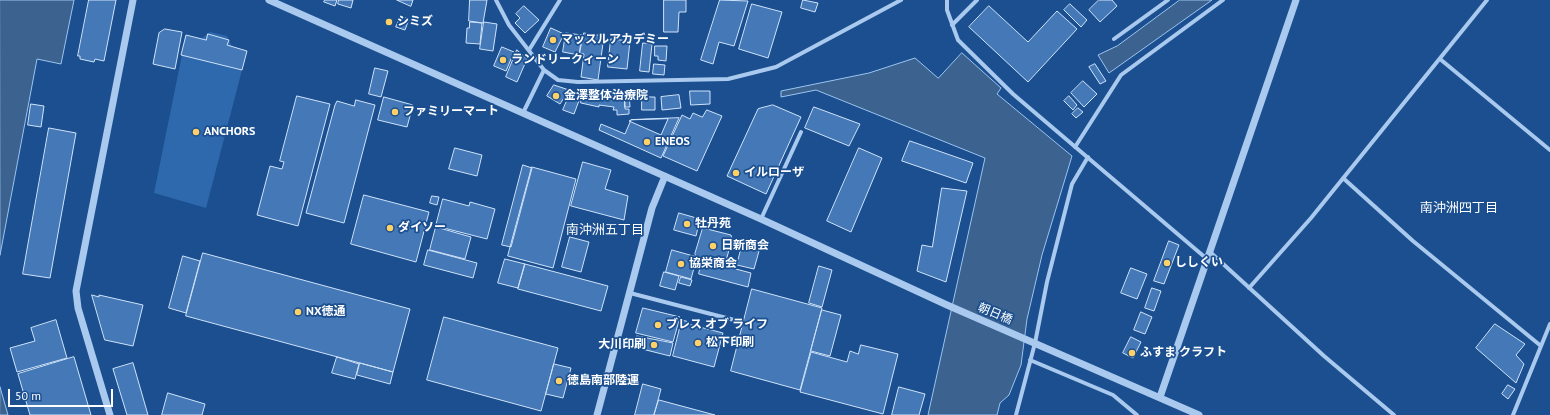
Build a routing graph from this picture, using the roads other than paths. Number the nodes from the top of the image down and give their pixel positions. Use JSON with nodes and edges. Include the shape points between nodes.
{"nodes":[{"id":1,"x":133,"y":0,"type":"edge"},
{"id":2,"x":269,"y":0,"type":"edge"},
{"id":3,"x":496,"y":0,"type":"edge"},
{"id":4,"x":560,"y":0,"type":"edge"},
{"id":5,"x":900,"y":0,"type":"edge"},
{"id":6,"x":947,"y":0,"type":"edge"},
{"id":7,"x":978,"y":0,"type":"edge"},
{"id":8,"x":1168,"y":0,"type":"edge"},
{"id":9,"x":1223,"y":0,"type":"edge"},
{"id":10,"x":1296,"y":0,"type":"edge"},
{"id":11,"x":1487,"y":0,"type":"edge"},
{"id":12,"x":952,"y":25,"type":"junction"},
{"id":13,"x":1114,"y":39,"type":"dead end"},
{"id":14,"x":530,"y":50,"type":"junction"},
{"id":15,"x":1440,"y":58,"type":"junction"},
{"id":16,"x":544,"y":70,"type":"junction"},
{"id":17,"x":523,"y":113,"type":"junction"},
{"id":18,"x":801,"y":132,"type":"dead end"},
{"id":19,"x":1075,"y":147,"type":"junction"},
{"id":20,"x":1550,"y":150,"type":"edge"},
{"id":21,"x":1088,"y":157,"type":"junction"},
{"id":22,"x":665,"y":176,"type":"junction"},
{"id":23,"x":1343,"y":178,"type":"junction"},
{"id":24,"x":761,"y":219,"type":"junction"},
{"id":25,"x":1209,"y":256,"type":"junction"},
{"id":26,"x":1249,"y":288,"type":"junction"},
{"id":27,"x":630,"y":293,"type":"junction"},
{"id":28,"x":738,"y":321,"type":"dead end"},
{"id":29,"x":1550,"y":324,"type":"edge"},
{"id":30,"x":1035,"y":343,"type":"junction"},
{"id":31,"x":1541,"y":346,"type":"junction"},
{"id":32,"x":1030,"y":360,"type":"junction"},
{"id":33,"x":1160,"y":397,"type":"junction"},
{"id":34,"x":110,"y":415,"type":"edge"},
{"id":35,"x":597,"y":415,"type":"edge"},
{"id":36,"x":1016,"y":415,"type":"edge"},
{"id":37,"x":1138,"y":415,"type":"edge"},
{"id":38,"x":1199,"y":415,"type":"edge"},
{"id":39,"x":1394,"y":415,"type":"edge"},
{"id":40,"x":1513,"y":415,"type":"edge"}],
"edges":[{"from":1,"to":34,"type":"street","via":[[76,291],[78,308]]},
{"from":2,"to":17,"type":"street","name":"朝日橋"},
{"from":3,"to":14,"type":"street","via":[[509,26]]},
{"from":4,"to":14,"type":"street"},
{"from":5,"to":16,"type":"street","via":[[776,67],[728,79],[578,82],[558,80]]},
{"from":6,"to":12,"type":"street"},
{"from":7,"to":12,"type":"street"},
{"from":8,"to":13,"type":"street"},
{"from":9,"to":19,"type":"street","via":[[1121,75]]},
{"from":10,"to":25,"type":"street"},
{"from":11,"to":15,"type":"street"},
{"from":12,"to":19,"type":"street","via":[[958,40],[1013,94]]},
{"from":14,"to":16,"type":"street"},
{"from":15,"to":20,"type":"street"},
{"from":15,"to":23,"type":"street"},
{"from":16,"to":17,"type":"street"},
{"from":17,"to":22,"type":"street","name":"朝日橋"},
{"from":18,"to":24,"type":"street"},
{"from":19,"to":21,"type":"street"},
{"from":21,"to":25,"type":"street"},
{"from":21,"to":30,"type":"street","via":[[1072,184],[1047,282]]},
{"from":22,"to":24,"type":"street","name":"朝日橋"},
{"from":22,"to":27,"type":"street","via":[[652,208]]},
{"from":23,"to":26,"type":"street"},
{"from":23,"to":31,"type":"street","via":[[1413,241]]},
{"from":24,"to":30,"type":"street","name":"朝日橋"},
{"from":25,"to":26,"type":"street"},
{"from":25,"to":33,"type":"street"},
{"from":26,"to":39,"type":"street"},
{"from":27,"to":28,"type":"street"},
{"from":27,"to":35,"type":"street"},
{"from":29,"to":31,"type":"street"},
{"from":30,"to":32,"type":"street"},
{"from":30,"to":33,"type":"street","name":"朝日橋"},
{"from":31,"to":40,"type":"street"},
{"from":32,"to":36,"type":"street"},
{"from":32,"to":37,"type":"street","via":[[1113,395]]},
{"from":33,"to":38,"type":"street","name":"朝日橋"}]}
